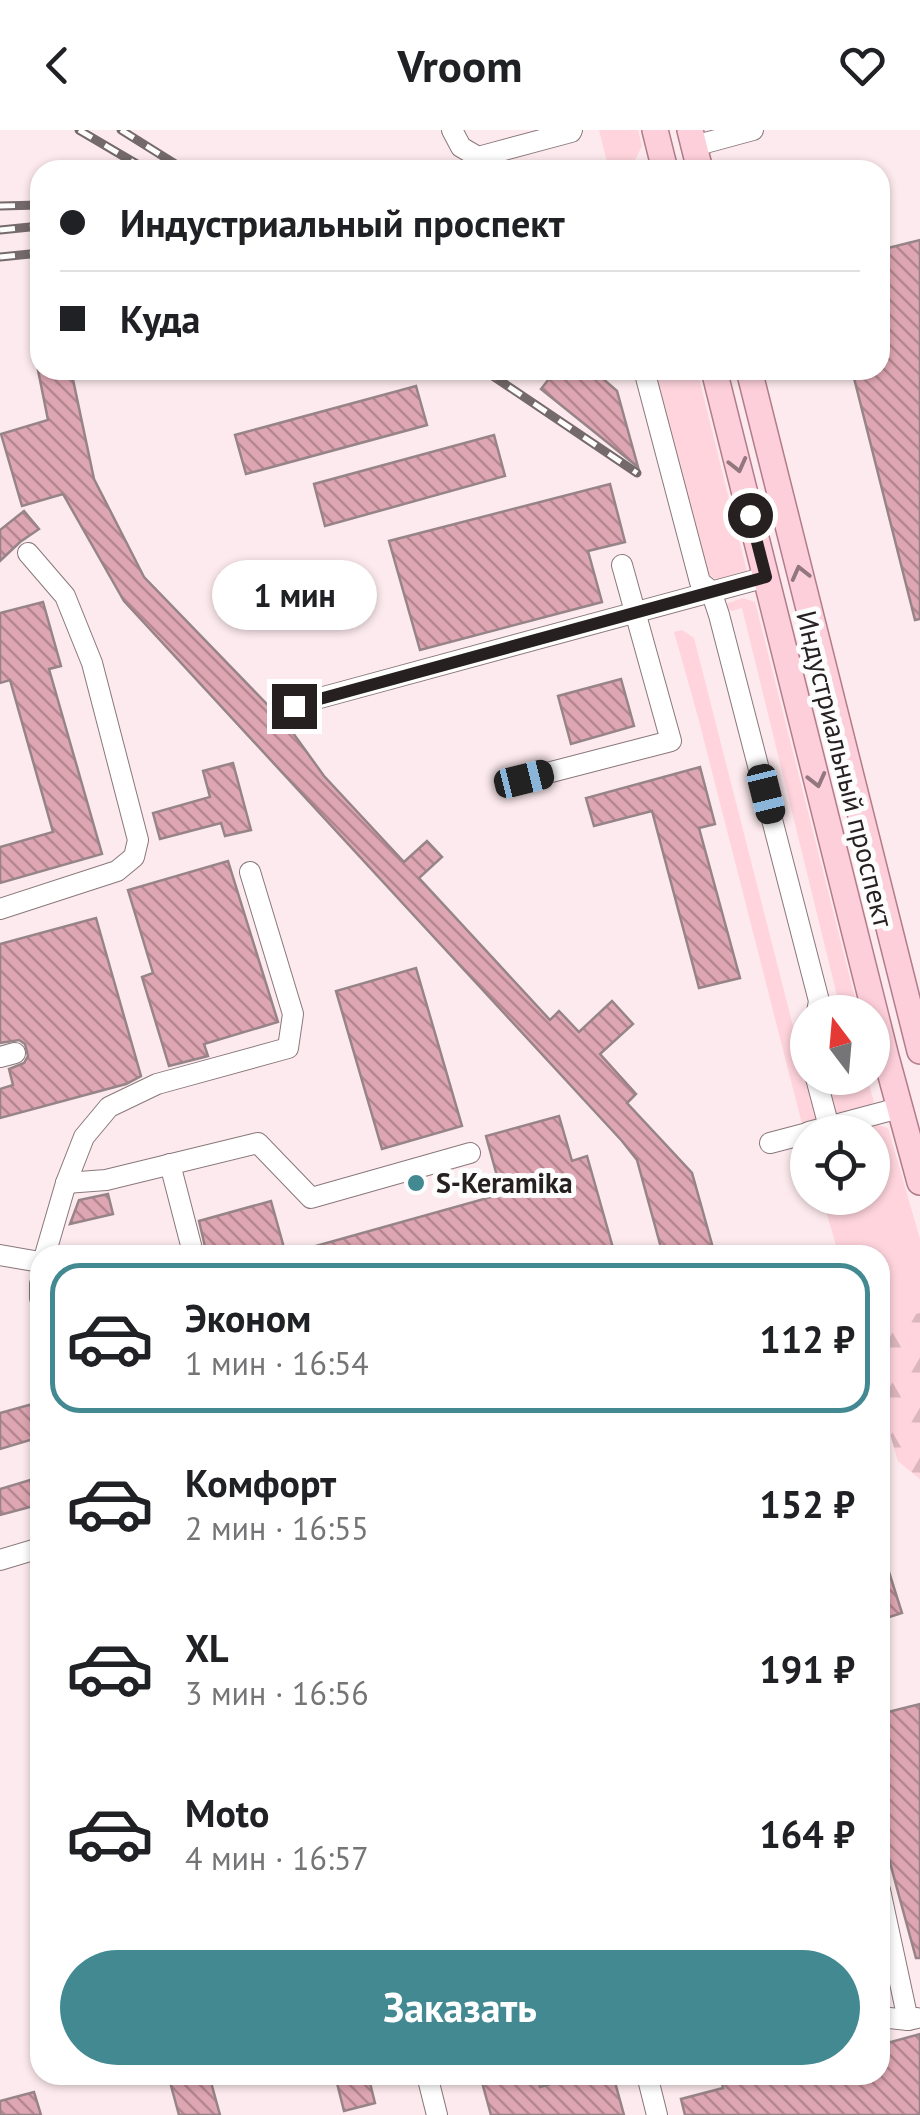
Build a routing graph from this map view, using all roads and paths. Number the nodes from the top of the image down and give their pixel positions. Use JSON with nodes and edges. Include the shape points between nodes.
{"nodes":[{"id":1,"x":452,"y":130,"type":"edge"},
{"id":2,"x":572,"y":130,"type":"edge"},
{"id":3,"x":655,"y":130,"type":"edge"},
{"id":4,"x":754,"y":130,"type":"edge"},
{"id":5,"x":694,"y":149,"type":"edge"},
{"id":6,"x":658,"y":160,"type":"edge"},
{"id":7,"x":647,"y":380,"type":"edge"},
{"id":8,"x":717,"y":380,"type":"edge"},
{"id":9,"x":752,"y":380,"type":"edge"},
{"id":10,"x":28,"y":553,"type":"dead end"},
{"id":11,"x":622,"y":564,"type":"dead end"},
{"id":12,"x":766,"y":577,"type":"junction"},
{"id":13,"x":712,"y":591,"type":"junction"},
{"id":14,"x":636,"y":612,"type":"junction"},
{"id":15,"x":294,"y":706,"type":"dead end"},
{"id":16,"x":524,"y":779,"type":"dead end"},
{"id":17,"x":250,"y":872,"type":"dead end"},
{"id":18,"x":0,"y":908,"type":"edge"},
{"id":19,"x":818,"y":995,"type":"edge"},
{"id":20,"x":920,"y":1051,"type":"edge"},
{"id":21,"x":900,"y":1108,"type":"junction"},
{"id":22,"x":874,"y":1115,"type":"edge"},
{"id":23,"x":790,"y":1138,"type":"edge"},
{"id":24,"x":770,"y":1143,"type":"dead end"},
{"id":25,"x":470,"y":1152,"type":"dead end"},
{"id":26,"x":170,"y":1164,"type":"junction"},
{"id":27,"x":920,"y":1182,"type":"edge"},
{"id":28,"x":66,"y":1183,"type":"junction"},
{"id":29,"x":48,"y":1245,"type":"edge"},
{"id":30,"x":191,"y":1245,"type":"edge"},
{"id":31,"x":0,"y":1254,"type":"edge"},
{"id":32,"x":30,"y":1260,"type":"edge"},
{"id":33,"x":30,"y":1551,"type":"edge"},
{"id":34,"x":0,"y":1560,"type":"edge"},
{"id":35,"x":890,"y":1928,"type":"edge"},
{"id":36,"x":914,"y":2019,"type":"edge"},
{"id":37,"x":430,"y":2085,"type":"edge"},
{"id":38,"x":649,"y":2085,"type":"edge"},
{"id":39,"x":438,"y":2115,"type":"edge"},
{"id":40,"x":657,"y":2115,"type":"edge"}],
"edges":[{"from":1,"to":2,"type":"street","via":[[478,158]]},
{"from":3,"to":6,"type":"main road"},
{"from":4,"to":5,"type":"street"},
{"from":7,"to":13,"type":"street","via":[[700,582]]},
{"from":8,"to":12,"type":"main road","name":"Индустриальный проспект","one_way":true},
{"from":20,"to":9,"type":"main road","name":"Индустриальный проспект","one_way":true},
{"from":10,"to":18,"type":"street","via":[[65,596],[92,663],[138,840],[134,858],[117,871]]},
{"from":11,"to":14,"type":"street"},
{"from":12,"to":13,"type":"street"},
{"from":12,"to":21,"type":"main road","name":"Индустриальный проспект","one_way":true},
{"from":13,"to":14,"type":"street"},
{"from":13,"to":19,"type":"street"},
{"from":14,"to":15,"type":"street"},
{"from":14,"to":16,"type":"street","via":[[671,741]]},
{"from":17,"to":28,"type":"street","via":[[293,1014],[288,1048],[157,1084],[109,1107],[84,1136]]},
{"from":21,"to":22,"type":"street"},
{"from":21,"to":27,"type":"main road","name":"Индустриальный проспект"},
{"from":23,"to":24,"type":"street"},
{"from":25,"to":26,"type":"street","via":[[312,1198],[258,1143]]},
{"from":26,"to":28,"type":"street"},
{"from":26,"to":30,"type":"street"},
{"from":28,"to":29,"type":"street"},
{"from":31,"to":32,"type":"street"},
{"from":33,"to":34,"type":"street"},
{"from":35,"to":36,"type":"street"},
{"from":37,"to":39,"type":"street"},
{"from":38,"to":40,"type":"street"}]}
